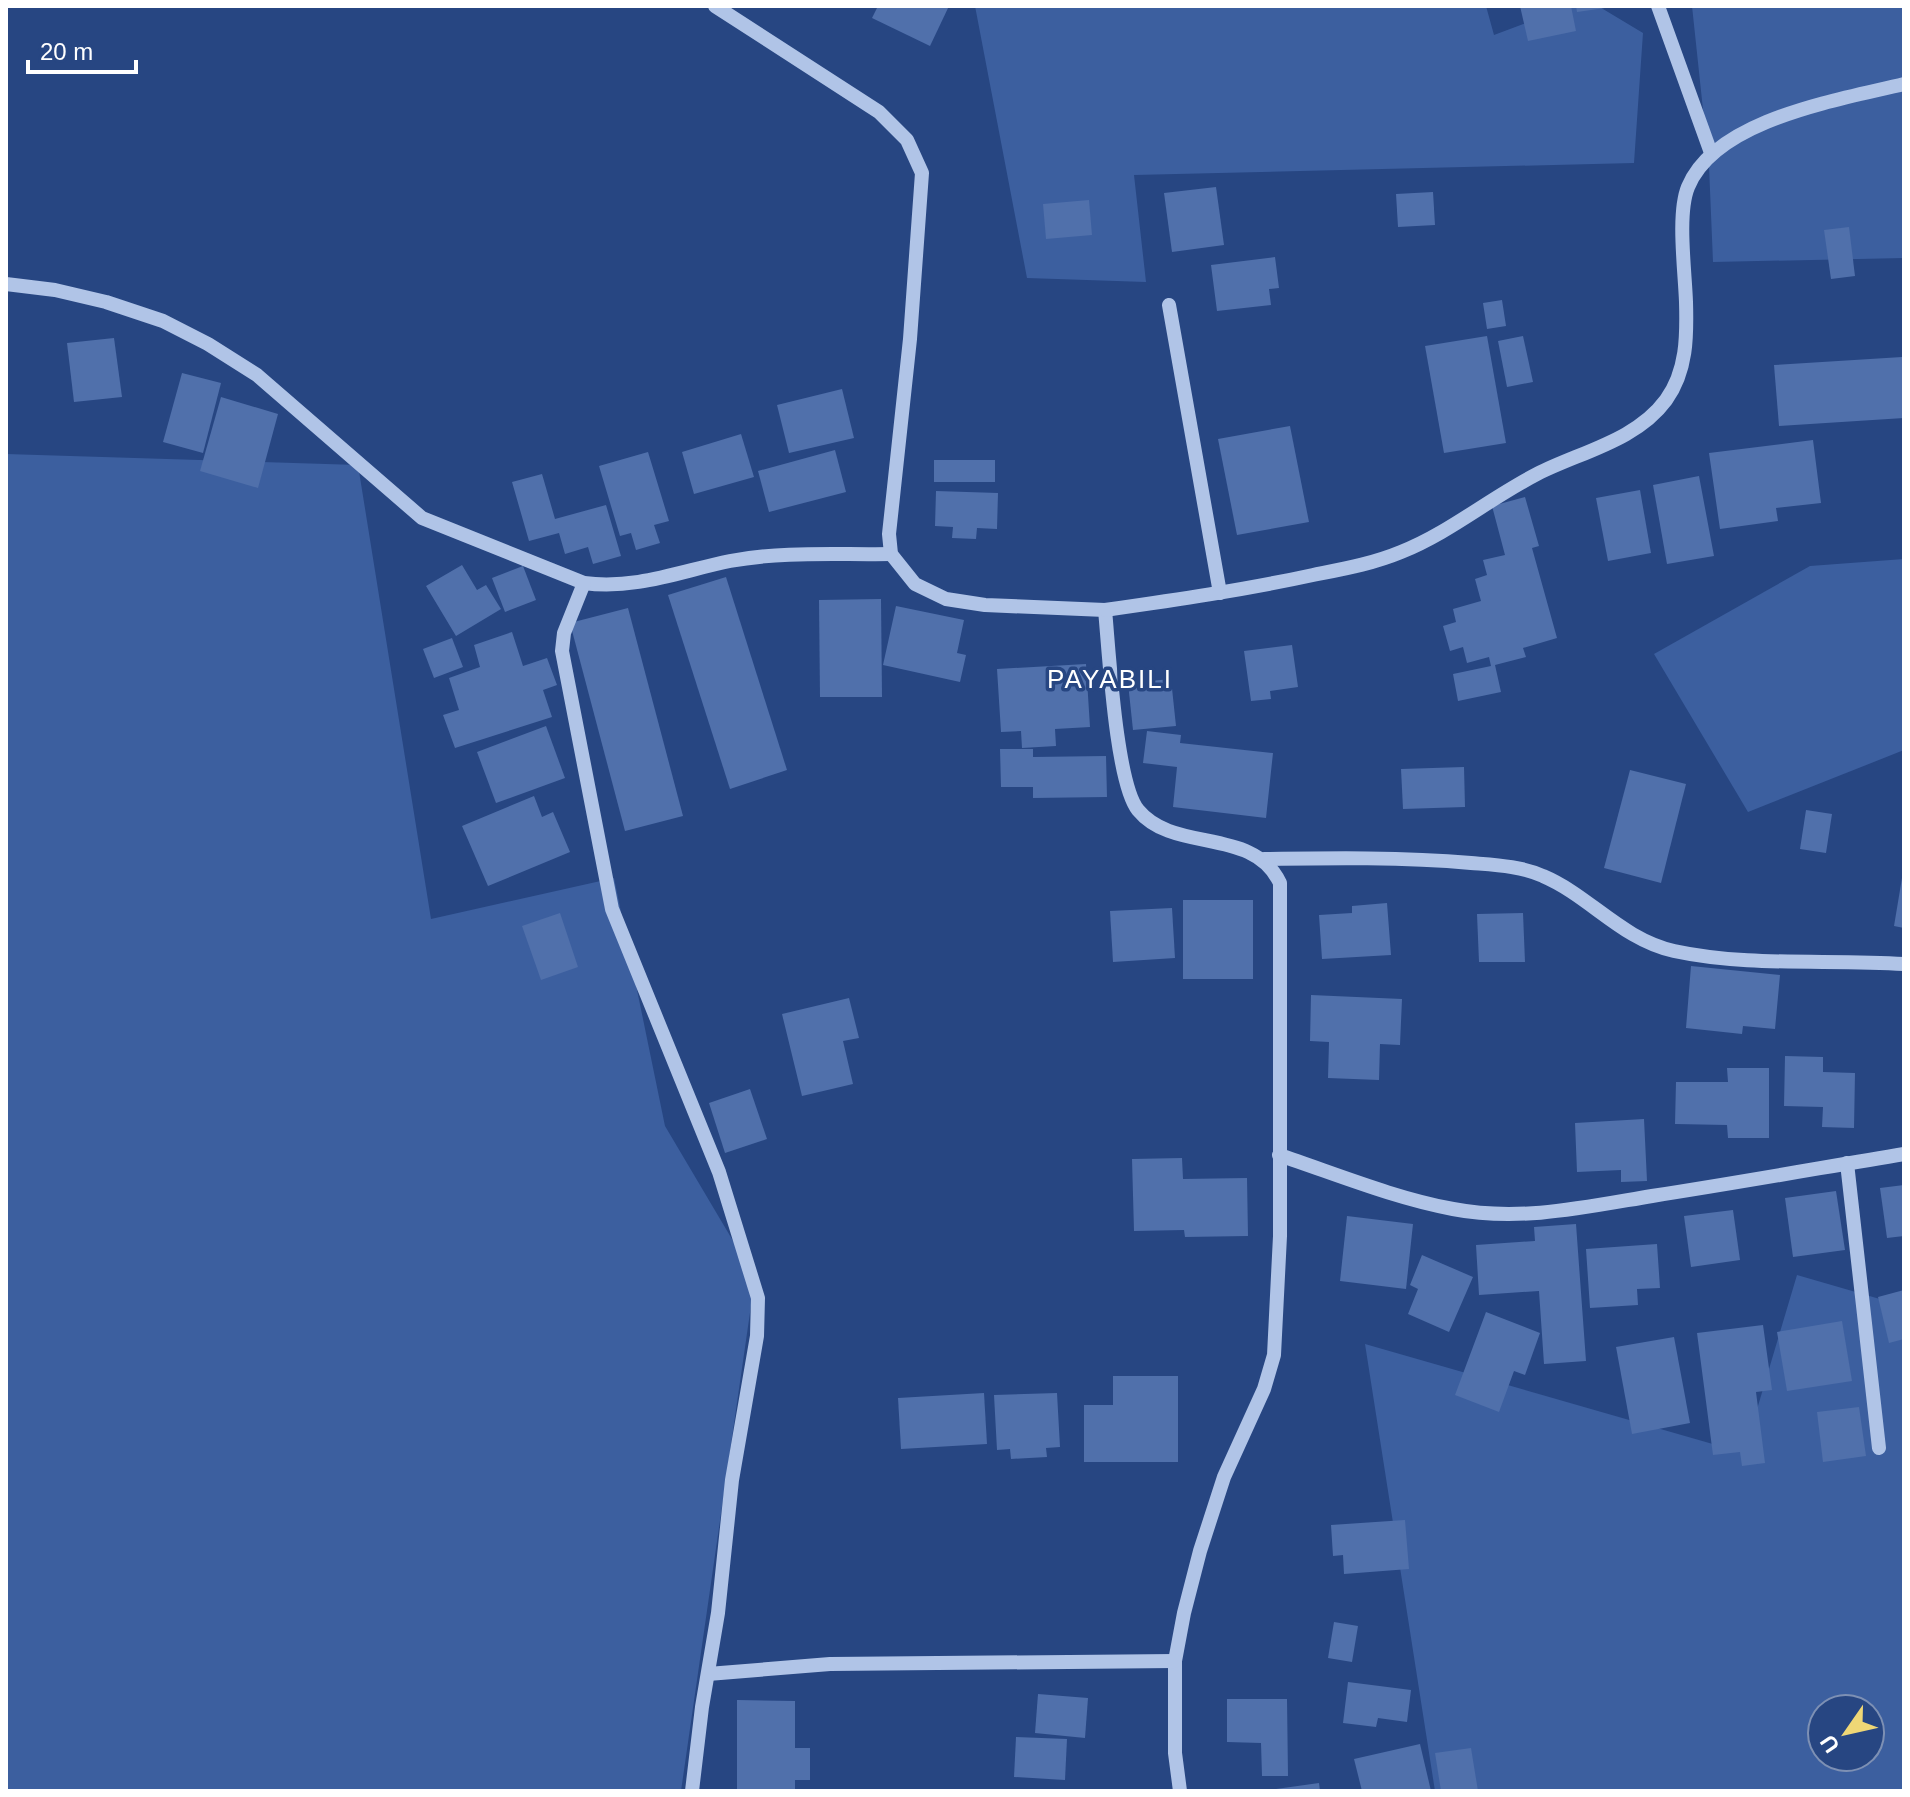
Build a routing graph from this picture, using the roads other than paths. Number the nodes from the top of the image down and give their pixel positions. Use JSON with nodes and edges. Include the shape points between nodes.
{"nodes":[{"id":1,"x":715,"y":6,"type":"edge"},
{"id":2,"x":1658,"y":6,"type":"edge"},
{"id":3,"x":1904,"y":84,"type":"edge"},
{"id":4,"x":1711,"y":153,"type":"junction"},
{"id":5,"x":6,"y":284,"type":"edge"},
{"id":6,"x":1169,"y":305,"type":"dead end"},
{"id":7,"x":891,"y":554,"type":"junction"},
{"id":8,"x":584,"y":583,"type":"junction"},
{"id":9,"x":1220,"y":593,"type":"junction"},
{"id":10,"x":1105,"y":610,"type":"junction"},
{"id":11,"x":1264,"y":859,"type":"junction"},
{"id":12,"x":1904,"y":964,"type":"edge"},
{"id":13,"x":1904,"y":1154,"type":"edge"},
{"id":14,"x":1279,"y":1155,"type":"junction"},
{"id":15,"x":1847,"y":1163,"type":"junction"},
{"id":16,"x":1879,"y":1448,"type":"dead end"},
{"id":17,"x":1175,"y":1661,"type":"junction"},
{"id":18,"x":708,"y":1674,"type":"junction"},
{"id":19,"x":692,"y":1791,"type":"edge"},
{"id":20,"x":1180,"y":1791,"type":"edge"}],
"edges":[{"from":1,"to":7,"type":"street","via":[[879,112],[907,140],[922,173]]},
{"from":2,"to":4,"type":"street"},
{"from":3,"to":4,"type":"street","via":[[1750,127]]},
{"from":4,"to":9,"type":"street","via":[[1688,188],[1687,338],[1680,373],[1648,420],[1617,440],[1536,474],[1405,551],[1377,562]]},
{"from":5,"to":8,"type":"street","via":[[106,302],[163,321],[208,344],[257,375],[422,518]]},
{"from":6,"to":9,"type":"street"},
{"from":7,"to":8,"type":"street","via":[[782,554],[646,582]]},
{"from":7,"to":10,"type":"street","via":[[915,584],[946,599]]},
{"from":8,"to":18,"type":"street","via":[[562,651],[612,909],[719,1172],[758,1298],[757,1336],[732,1480]]},
{"from":9,"to":10,"type":"street"},
{"from":10,"to":11,"type":"street","via":[[1124,781],[1136,808],[1151,823]]},
{"from":11,"to":12,"type":"street","via":[[1404,859],[1508,867],[1541,875],[1620,929],[1673,950],[1715,957]]},
{"from":11,"to":14,"type":"street","via":[[1280,883]]},
{"from":13,"to":15,"type":"street"},
{"from":14,"to":15,"type":"street","via":[[1404,1198],[1503,1214],[1608,1205]]},
{"from":14,"to":17,"type":"street","via":[[1274,1355],[1200,1551]]},
{"from":15,"to":16,"type":"street"},
{"from":17,"to":18,"type":"street","via":[[830,1664]]},
{"from":17,"to":20,"type":"street"},
{"from":18,"to":19,"type":"street"}]}
